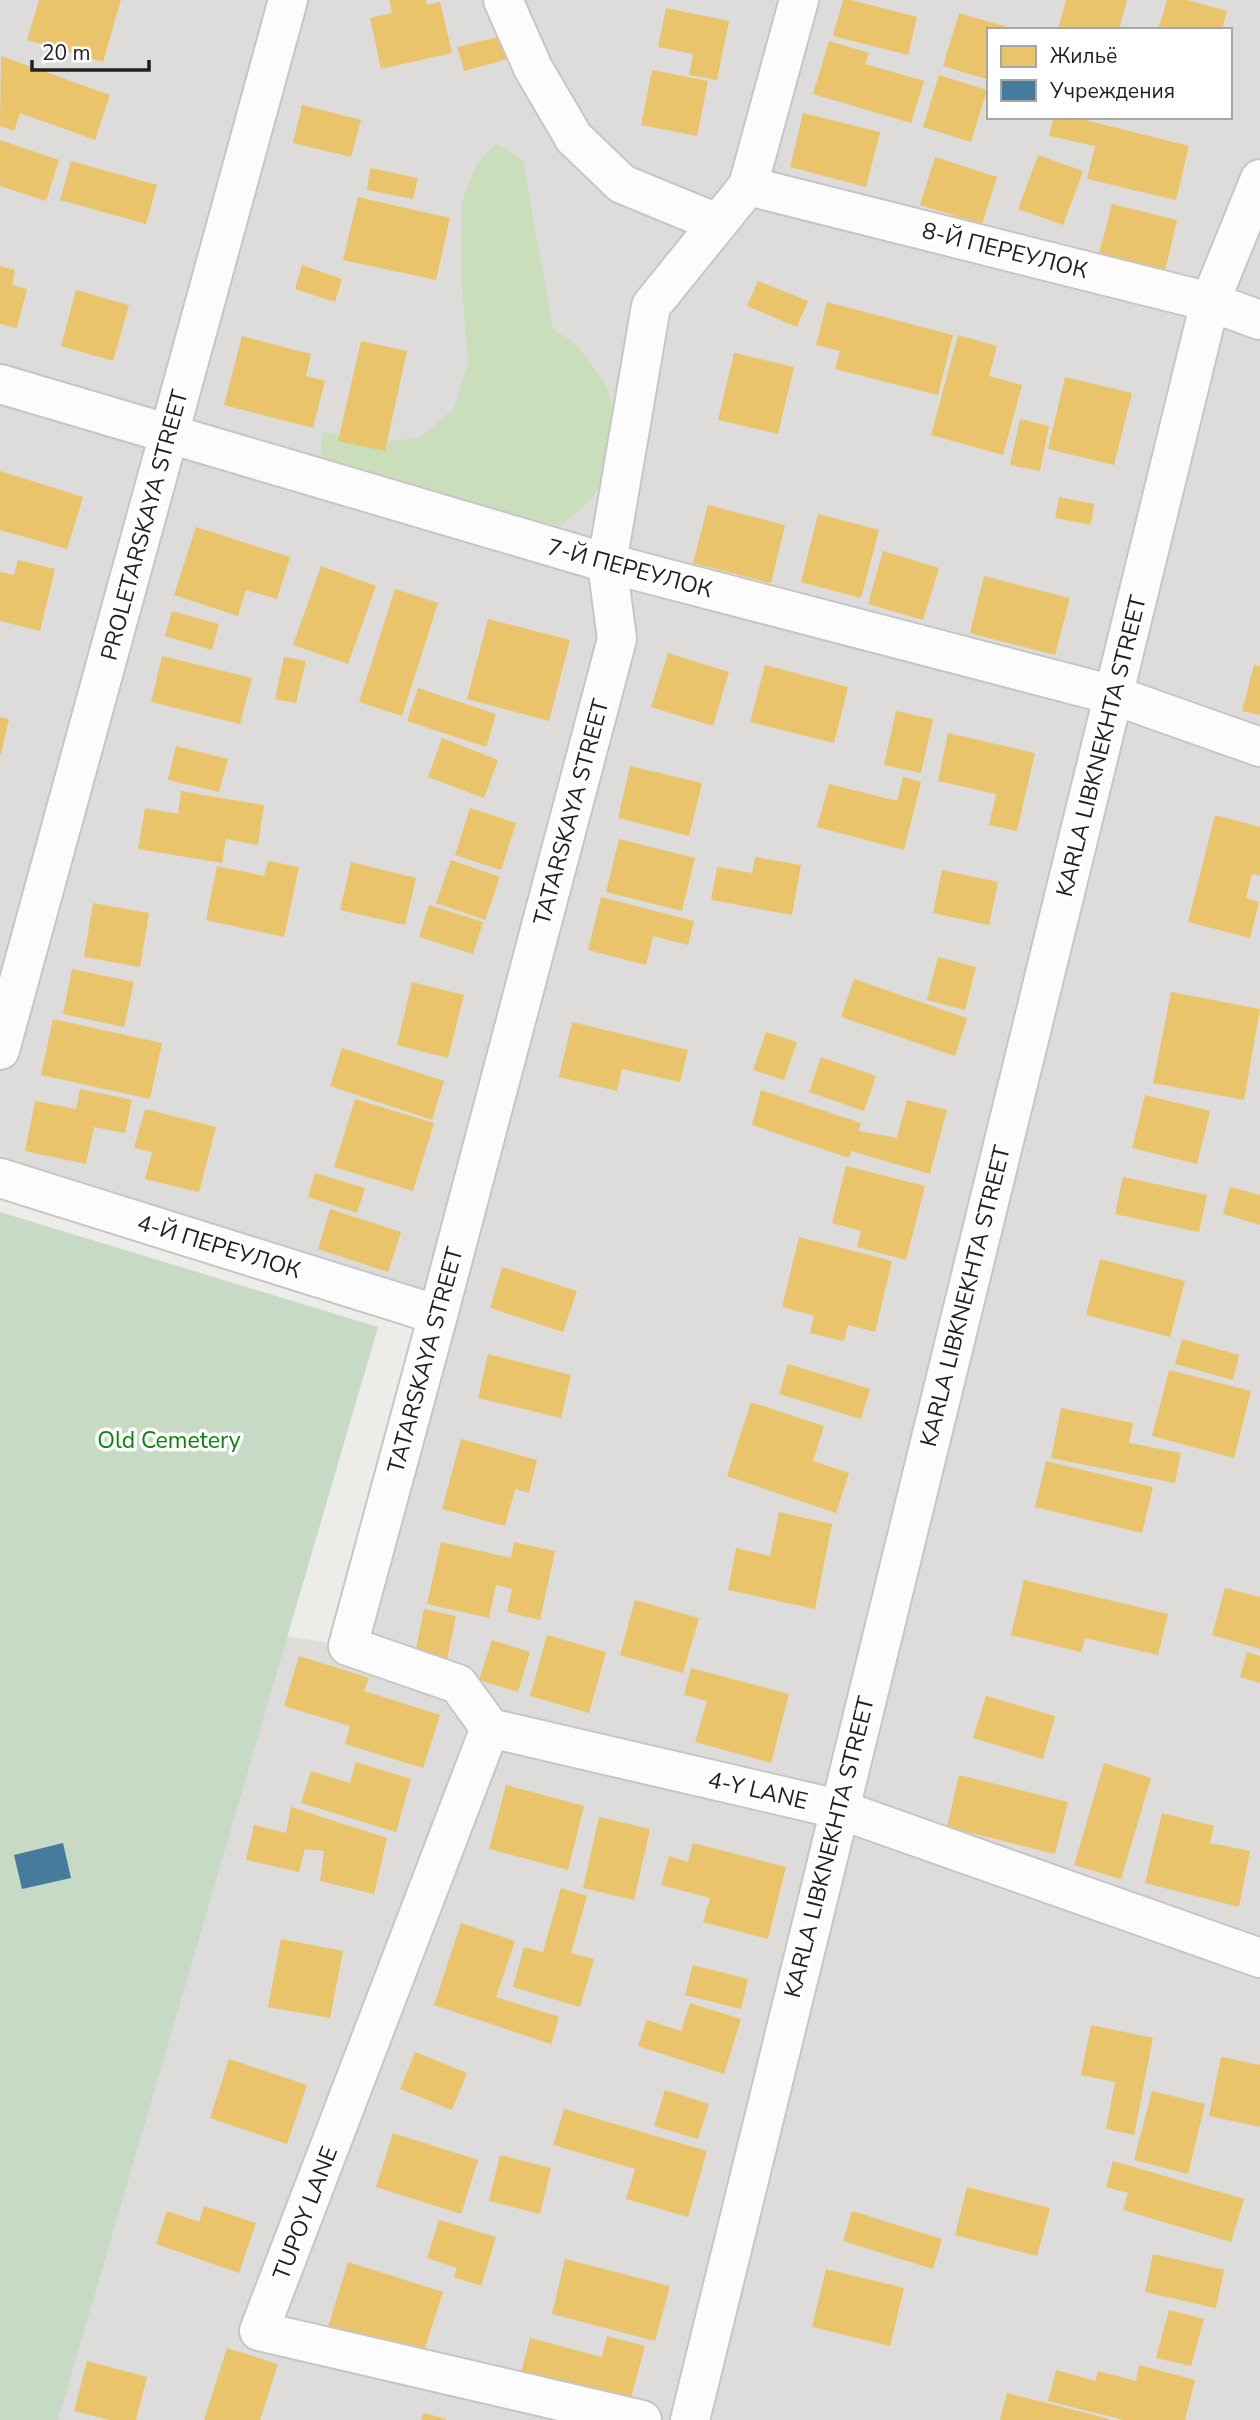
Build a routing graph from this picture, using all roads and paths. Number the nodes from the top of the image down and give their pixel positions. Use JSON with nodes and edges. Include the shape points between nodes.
{"nodes":[{"id":1,"x":288,"y":0,"type":"edge"},
{"id":2,"x":503,"y":0,"type":"edge"},
{"id":3,"x":799,"y":0,"type":"edge"},
{"id":4,"x":1260,"y":179,"type":"edge"},
{"id":5,"x":748,"y":186,"type":"junction"},
{"id":6,"x":718,"y":223,"type":"junction"},
{"id":7,"x":1210,"y":302,"type":"junction"},
{"id":8,"x":1260,"y":320,"type":"edge"},
{"id":9,"x":0,"y":384,"type":"edge"},
{"id":10,"x":168,"y":435,"type":"junction"},
{"id":11,"x":607,"y":563,"type":"junction"},
{"id":12,"x":1113,"y":695,"type":"junction"},
{"id":13,"x":1260,"y":747,"type":"edge"},
{"id":14,"x":0,"y":1049,"type":"edge"},
{"id":15,"x":0,"y":1178,"type":"edge"},
{"id":16,"x":438,"y":1315,"type":"junction"},
{"id":17,"x":490,"y":1728,"type":"junction"},
{"id":18,"x":838,"y":1809,"type":"junction"},
{"id":19,"x":1260,"y":1958,"type":"edge"},
{"id":20,"x":642,"y":2420,"type":"edge"},
{"id":21,"x":690,"y":2420,"type":"edge"}],
"edges":[{"from":1,"to":10,"type":"street","name":"PROLETARSKAYA STREET"},
{"from":2,"to":6,"type":"street","via":[[533,68],[574,138],[622,184]]},
{"from":3,"to":5,"type":"street","name":"TATARSKAYA STREET"},
{"from":4,"to":7,"type":"street","name":"KARLA LIBKNEKHTA STREET"},
{"from":5,"to":6,"type":"street","name":"TATARSKAYA STREET"},
{"from":5,"to":7,"type":"street","name":"8-Й ПЕРЕУЛОК"},
{"from":6,"to":11,"type":"street","name":"TATARSKAYA STREET","via":[[651,306]]},
{"from":7,"to":8,"type":"street","name":"8-Й ПЕРЕУЛОК"},
{"from":7,"to":12,"type":"street","name":"KARLA LIBKNEKHTA STREET"},
{"from":9,"to":10,"type":"street","name":"7-Й ПЕРЕУЛОК"},
{"from":10,"to":11,"type":"street","name":"7-Й ПЕРЕУЛОК"},
{"from":10,"to":14,"type":"street","name":"PROLETARSKAYA STREET"},
{"from":11,"to":12,"type":"street","name":"7-Й ПЕРЕУЛОК"},
{"from":11,"to":16,"type":"street","name":"TATARSKAYA STREET","via":[[617,639]]},
{"from":12,"to":13,"type":"street","name":"7-Й ПЕРЕУЛОК"},
{"from":12,"to":18,"type":"street","name":"KARLA LIBKNEKHTA STREET"},
{"from":15,"to":16,"type":"street","name":"4-Й ПЕРЕУЛОК"},
{"from":16,"to":17,"type":"street","name":"TATARSKAYA STREET","via":[[348,1646],[458,1684]]},
{"from":17,"to":18,"type":"street","name":"4-Y LANE"},
{"from":17,"to":20,"type":"street","name":"TUPOY LANE","via":[[259,2331]]},
{"from":18,"to":19,"type":"street","name":"4-Y LANE"},
{"from":18,"to":21,"type":"street","name":"KARLA LIBKNEKHTA STREET"}]}
